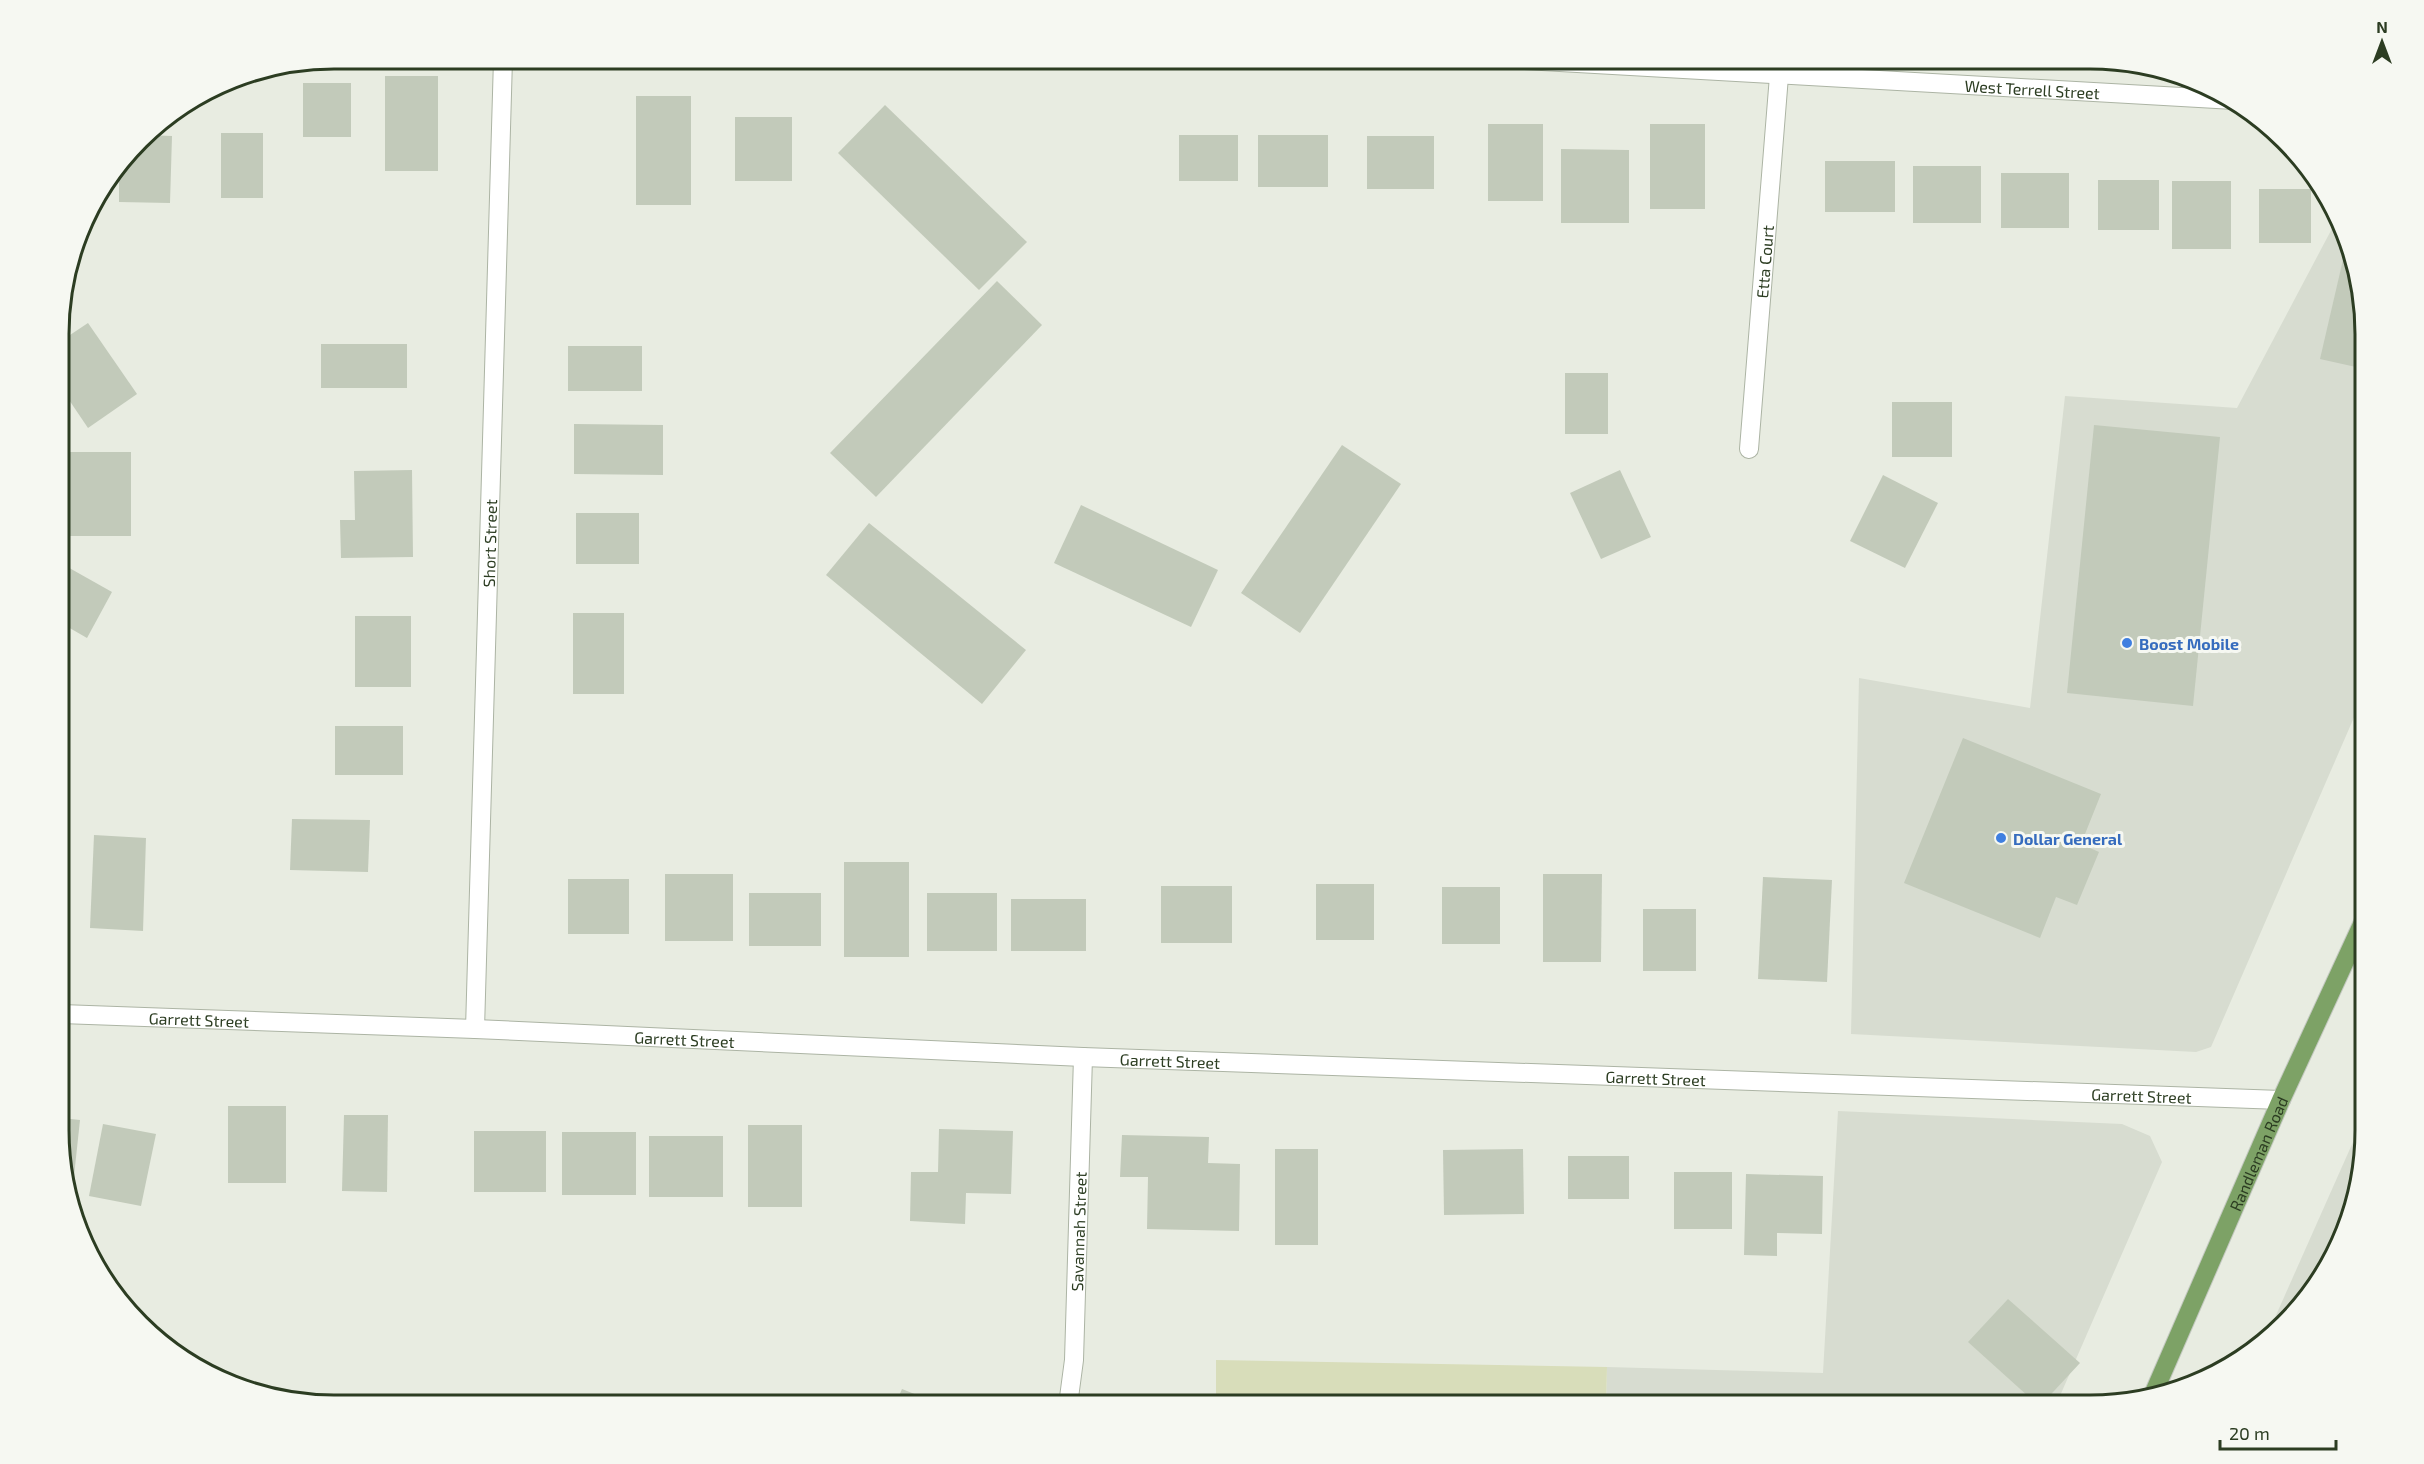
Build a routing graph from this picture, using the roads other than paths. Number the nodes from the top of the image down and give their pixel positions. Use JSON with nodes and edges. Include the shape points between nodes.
{"nodes":[{"id":1,"x":503,"y":69,"type":"edge"},
{"id":2,"x":1674,"y":69,"type":"edge"},
{"id":3,"x":1779,"y":76,"type":"junction"},
{"id":4,"x":2212,"y":99,"type":"edge"},
{"id":5,"x":1749,"y":449,"type":"dead end"},
{"id":6,"x":2355,"y":940,"type":"edge"},
{"id":7,"x":69,"y":1014,"type":"edge"},
{"id":8,"x":475,"y":1029,"type":"junction"},
{"id":9,"x":1083,"y":1057,"type":"junction"},
{"id":10,"x":2281,"y":1100,"type":"junction"},
{"id":11,"x":2157,"y":1386,"type":"edge"},
{"id":12,"x":1069,"y":1395,"type":"edge"}],
"edges":[{"from":1,"to":8,"type":"street","name":"Short Street"},
{"from":2,"to":3,"type":"street","name":"West Terrell Street"},
{"from":3,"to":4,"type":"street","name":"West Terrell Street"},
{"from":3,"to":5,"type":"street","name":"Etta Court"},
{"from":6,"to":10,"type":"main road","name":"Randleman Road"},
{"from":7,"to":8,"type":"street","name":"Garrett Street"},
{"from":8,"to":9,"type":"street","name":"Garrett Street"},
{"from":9,"to":10,"type":"street","name":"Garrett Street"},
{"from":9,"to":12,"type":"street","name":"Savannah Street","via":[[1074,1360]]},
{"from":10,"to":11,"type":"main road","name":"Randleman Road"}]}
